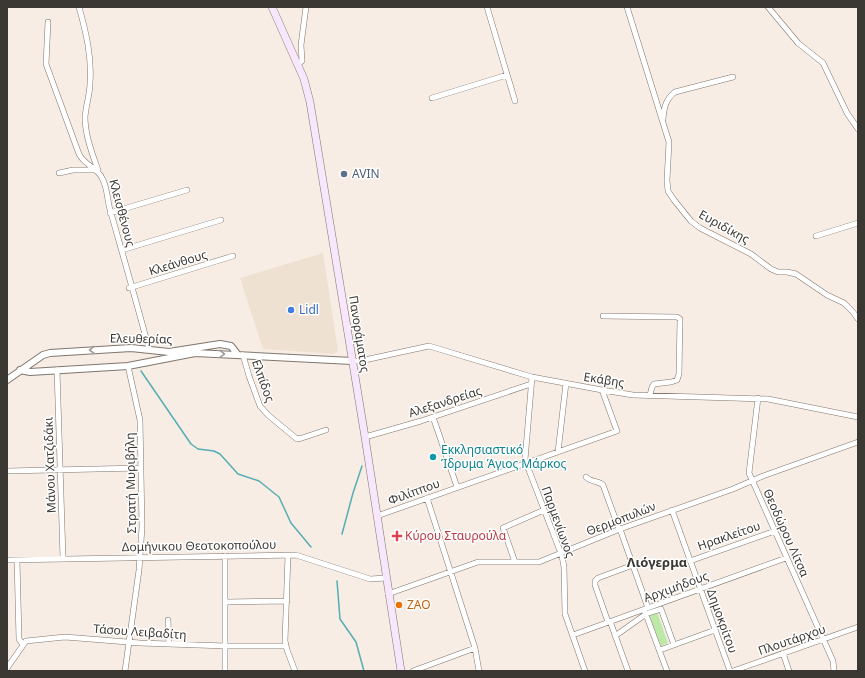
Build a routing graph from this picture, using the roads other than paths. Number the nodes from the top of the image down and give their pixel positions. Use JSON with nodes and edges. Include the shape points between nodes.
{"nodes":[{"id":1,"x":79,"y":7,"type":"edge"},
{"id":2,"x":272,"y":7,"type":"edge"},
{"id":3,"x":306,"y":7,"type":"edge"},
{"id":4,"x":487,"y":7,"type":"edge"},
{"id":5,"x":627,"y":7,"type":"edge"},
{"id":6,"x":768,"y":7,"type":"edge"},
{"id":7,"x":48,"y":22,"type":"dead end"},
{"id":8,"x":298,"y":64,"type":"junction"},
{"id":9,"x":507,"y":75,"type":"junction"},
{"id":10,"x":733,"y":77,"type":"dead end"},
{"id":11,"x":432,"y":98,"type":"dead end"},
{"id":12,"x":515,"y":101,"type":"dead end"},
{"id":13,"x":663,"y":122,"type":"junction"},
{"id":14,"x":858,"y":129,"type":"edge"},
{"id":15,"x":97,"y":170,"type":"junction"},
{"id":16,"x":59,"y":174,"type":"dead end"},
{"id":17,"x":187,"y":190,"type":"dead end"},
{"id":18,"x":110,"y":213,"type":"junction"},
{"id":19,"x":221,"y":220,"type":"dead end"},
{"id":20,"x":858,"y":223,"type":"edge"},
{"id":21,"x":816,"y":236,"type":"dead end"},
{"id":22,"x":122,"y":250,"type":"junction"},
{"id":23,"x":233,"y":256,"type":"dead end"},
{"id":24,"x":131,"y":288,"type":"junction"},
{"id":25,"x":603,"y":316,"type":"dead end"},
{"id":26,"x":858,"y":319,"type":"edge"},
{"id":27,"x":149,"y":349,"type":"junction"},
{"id":28,"x":241,"y":355,"type":"junction"},
{"id":29,"x":352,"y":362,"type":"junction"},
{"id":30,"x":128,"y":366,"type":"junction"},
{"id":31,"x":20,"y":370,"type":"junction"},
{"id":32,"x":56,"y":370,"type":"junction"},
{"id":33,"x":532,"y":377,"type":"junction"},
{"id":34,"x":7,"y":380,"type":"edge"},
{"id":35,"x":566,"y":383,"type":"junction"},
{"id":36,"x":532,"y":384,"type":"junction"},
{"id":37,"x":602,"y":390,"type":"junction"},
{"id":38,"x":650,"y":395,"type":"junction"},
{"id":39,"x":758,"y":398,"type":"junction"},
{"id":40,"x":433,"y":417,"type":"junction"},
{"id":41,"x":858,"y":417,"type":"edge"},
{"id":42,"x":326,"y":430,"type":"dead end"},
{"id":43,"x":364,"y":437,"type":"junction"},
{"id":44,"x":858,"y":442,"type":"edge"},
{"id":45,"x":558,"y":452,"type":"junction"},
{"id":46,"x":526,"y":463,"type":"junction"},
{"id":47,"x":141,"y":468,"type":"junction"},
{"id":48,"x":61,"y":469,"type":"junction"},
{"id":49,"x":7,"y":471,"type":"edge"},
{"id":50,"x":586,"y":477,"type":"dead end"},
{"id":51,"x":752,"y":481,"type":"junction"},
{"id":52,"x":457,"y":488,"type":"junction"},
{"id":53,"x":427,"y":498,"type":"junction"},
{"id":54,"x":544,"y":510,"type":"junction"},
{"id":55,"x":672,"y":510,"type":"junction"},
{"id":56,"x":377,"y":516,"type":"junction"},
{"id":57,"x":619,"y":529,"type":"junction"},
{"id":58,"x":775,"y":531,"type":"junction"},
{"id":59,"x":561,"y":553,"type":"junction"},
{"id":60,"x":288,"y":555,"type":"junction"},
{"id":61,"x":225,"y":556,"type":"junction"},
{"id":62,"x":141,"y":557,"type":"junction"},
{"id":63,"x":63,"y":558,"type":"junction"},
{"id":64,"x":786,"y":558,"type":"junction"},
{"id":65,"x":7,"y":560,"type":"edge"},
{"id":66,"x":17,"y":560,"type":"junction"},
{"id":67,"x":690,"y":561,"type":"junction"},
{"id":68,"x":515,"y":562,"type":"junction"},
{"id":69,"x":633,"y":565,"type":"junction"},
{"id":70,"x":450,"y":572,"type":"junction"},
{"id":71,"x":386,"y":578,"type":"junction"},
{"id":72,"x":700,"y":589,"type":"junction"},
{"id":73,"x":388,"y":594,"type":"junction"},
{"id":74,"x":287,"y":601,"type":"junction"},
{"id":75,"x":226,"y":602,"type":"junction"},
{"id":76,"x":646,"y":610,"type":"junction"},
{"id":77,"x":168,"y":620,"type":"dead end"},
{"id":78,"x":609,"y":622,"type":"junction"},
{"id":79,"x":858,"y":627,"type":"edge"},
{"id":80,"x":715,"y":630,"type":"junction"},
{"id":81,"x":573,"y":635,"type":"junction"},
{"id":82,"x":615,"y":636,"type":"junction"},
{"id":83,"x":822,"y":639,"type":"junction"},
{"id":84,"x":129,"y":642,"type":"junction"},
{"id":85,"x":169,"y":644,"type":"junction"},
{"id":86,"x":23,"y":645,"type":"junction"},
{"id":87,"x":674,"y":645,"type":"junction"},
{"id":88,"x":226,"y":646,"type":"junction"},
{"id":89,"x":286,"y":646,"type":"junction"},
{"id":90,"x":475,"y":648,"type":"junction"},
{"id":91,"x":660,"y":650,"type":"junction"},
{"id":92,"x":783,"y":653,"type":"junction"},
{"id":93,"x":7,"y":668,"type":"edge"},
{"id":94,"x":124,"y":671,"type":"edge"},
{"id":95,"x":225,"y":671,"type":"edge"},
{"id":96,"x":295,"y":671,"type":"edge"},
{"id":97,"x":401,"y":671,"type":"edge"},
{"id":98,"x":413,"y":671,"type":"edge"},
{"id":99,"x":479,"y":671,"type":"edge"},
{"id":100,"x":585,"y":671,"type":"edge"},
{"id":101,"x":628,"y":671,"type":"edge"},
{"id":102,"x":667,"y":671,"type":"edge"},
{"id":103,"x":730,"y":671,"type":"edge"},
{"id":104,"x":733,"y":671,"type":"edge"},
{"id":105,"x":789,"y":671,"type":"edge"},
{"id":106,"x":834,"y":671,"type":"edge"}],
"edges":[{"from":1,"to":15,"type":"street","via":[[90,64],[85,117]]},
{"from":2,"to":8,"type":"main road","name":"Πανοράματος"},
{"from":3,"to":8,"type":"street","via":[[302,61]]},
{"from":4,"to":9,"type":"street"},
{"from":5,"to":13,"type":"street","name":"Ευριδίκης"},
{"from":6,"to":14,"type":"street","via":[[798,44],[823,63],[847,113]]},
{"from":7,"to":15,"type":"street","name":"Κλεισθένους","via":[[47,66],[79,154],[86,164]]},
{"from":8,"to":29,"type":"main road","name":"Πανοράματος","via":[[312,113]]},
{"from":9,"to":11,"type":"street"},
{"from":9,"to":12,"type":"street"},
{"from":10,"to":13,"type":"street","via":[[670,95],[665,106]]},
{"from":13,"to":26,"type":"street","name":"Ευριδίκης","via":[[669,142],[668,190],[691,221],[751,254],[771,269],[796,274],[844,303]]},
{"from":15,"to":16,"type":"street","via":[[73,170]]},
{"from":15,"to":18,"type":"street","name":"Κλεισθένους","via":[[103,179]]},
{"from":17,"to":18,"type":"street"},
{"from":18,"to":22,"type":"street","name":"Κλεισθένους"},
{"from":19,"to":22,"type":"street"},
{"from":20,"to":21,"type":"street"},
{"from":22,"to":24,"type":"street","name":"Κλεισθένους"},
{"from":23,"to":24,"type":"street","name":"Κλεάνθους"},
{"from":24,"to":27,"type":"street","name":"Κλεισθένους"},
{"from":25,"to":38,"type":"street","via":[[680,319],[679,374],[676,380],[671,382],[654,384]]},
{"from":27,"to":28,"type":"street","name":"Ελευθερίας","via":[[169,352],[223,344],[231,346]]},
{"from":27,"to":31,"type":"street","name":"Ελευθερίας","one_way":true,"via":[[123,348],[50,353]]},
{"from":28,"to":29,"type":"street","name":"Ελευθερίας"},
{"from":30,"to":28,"type":"street","name":"Ελευθερίας","one_way":true,"via":[[190,353]]},
{"from":28,"to":42,"type":"street","name":"Ελπίδος","via":[[257,400],[268,415],[289,434],[297,439]]},
{"from":29,"to":33,"type":"street","name":"Εκάβης","via":[[429,346]]},
{"from":29,"to":43,"type":"main road","name":"Πανοράματος"},
{"from":30,"to":32,"type":"street","name":"Ελευθερίας"},
{"from":30,"to":47,"type":"street","name":"Στρατή Μυριβήλη","via":[[140,420]]},
{"from":31,"to":32,"type":"street","name":"Ελευθερίας"},
{"from":31,"to":34,"type":"street","name":"Ελευθερίας"},
{"from":32,"to":48,"type":"street","name":"Μάνου Χατζιδάκι"},
{"from":33,"to":35,"type":"street","name":"Εκάβης"},
{"from":33,"to":36,"type":"street","name":"Παρμενίωνος"},
{"from":35,"to":37,"type":"street","name":"Εκάβης"},
{"from":35,"to":45,"type":"street"},
{"from":36,"to":40,"type":"street","name":"Αλεξανδρείας"},
{"from":36,"to":46,"type":"street","name":"Παρμενίωνος"},
{"from":37,"to":38,"type":"street","name":"Εκάβης"},
{"from":37,"to":45,"type":"street","name":"Φιλίππου","via":[[617,431]]},
{"from":38,"to":39,"type":"street","name":"Εκάβης"},
{"from":39,"to":41,"type":"street","name":"Εκάβης"},
{"from":39,"to":51,"type":"street","name":"Θεοδώρου Λίτσα","via":[[749,472]]},
{"from":40,"to":43,"type":"street","name":"Αλεξανδρείας"},
{"from":40,"to":52,"type":"street"},
{"from":43,"to":56,"type":"main road","name":"Πανοράματος"},
{"from":44,"to":51,"type":"street","name":"Θερμοπυλών"},
{"from":45,"to":46,"type":"street","name":"Φιλίππου"},
{"from":46,"to":52,"type":"street","name":"Φιλίππου"},
{"from":46,"to":54,"type":"street","name":"Παρμενίωνος"},
{"from":47,"to":48,"type":"street"},
{"from":47,"to":62,"type":"street","name":"Στρατή Μυριβήλη"},
{"from":48,"to":49,"type":"street"},
{"from":48,"to":63,"type":"street","name":"Μάνου Χατζιδάκι"},
{"from":50,"to":57,"type":"street","via":[[591,482],[600,482],[603,485]]},
{"from":51,"to":55,"type":"street","name":"Θερμοπυλών"},
{"from":51,"to":58,"type":"street","name":"Θεοδώρου Λίτσα"},
{"from":52,"to":53,"type":"street","name":"Φιλίππου"},
{"from":53,"to":56,"type":"street","name":"Φιλίππου"},
{"from":53,"to":70,"type":"street"},
{"from":54,"to":59,"type":"street","name":"Παρμενίωνος"},
{"from":54,"to":68,"type":"street","via":[[503,528]]},
{"from":55,"to":57,"type":"street","name":"Θερμοπυλών"},
{"from":55,"to":67,"type":"street","name":"Δημοκρίτου"},
{"from":56,"to":71,"type":"main road","name":"Πανοράματος"},
{"from":57,"to":59,"type":"street","name":"Θερμοπυλών"},
{"from":57,"to":69,"type":"street"},
{"from":58,"to":64,"type":"street","name":"Θεοδώρου Λίτσα"},
{"from":58,"to":67,"type":"street","name":"Ηρακλείτου"},
{"from":59,"to":68,"type":"street","name":"Θερμοπυλών","via":[[537,562]]},
{"from":59,"to":81,"type":"street","name":"Παρμενίωνος","via":[[564,567],[565,614]]},
{"from":60,"to":61,"type":"street","name":"Δομήνικου Θεοτοκοπούλου"},
{"from":60,"to":71,"type":"street","name":"Δομήνικου Θεοτοκοπούλου","via":[[302,556],[370,580]]},
{"from":60,"to":74,"type":"street"},
{"from":61,"to":62,"type":"street","name":"Δομήνικου Θεοτοκοπούλου"},
{"from":61,"to":75,"type":"street"},
{"from":62,"to":63,"type":"street","name":"Δομήνικου Θεοτοκοπούλου"},
{"from":62,"to":84,"type":"street","name":"Στρατή Μυριβήλη"},
{"from":63,"to":66,"type":"street","name":"Δομήνικου Θεοτοκοπούλου"},
{"from":64,"to":72,"type":"street","name":"Αρχιμήδους"},
{"from":64,"to":83,"type":"street","name":"Θεοδώρου Λίτσα"},
{"from":65,"to":66,"type":"street","name":"Δομήνικου Θεοτοκοπούλου"},
{"from":66,"to":86,"type":"street","via":[[19,639]]},
{"from":67,"to":72,"type":"street","name":"Δημοκρίτου"},
{"from":68,"to":70,"type":"street","name":"Θερμοπυλών","via":[[478,562]]},
{"from":69,"to":76,"type":"street"},
{"from":69,"to":78,"type":"street","via":[[595,581]]},
{"from":70,"to":73,"type":"street","name":"Θερμοπυλών"},
{"from":70,"to":90,"type":"street"},
{"from":71,"to":73,"type":"main road","name":"Πανοράματος"},
{"from":72,"to":76,"type":"street","name":"Αρχιμήδους"},
{"from":72,"to":80,"type":"street","name":"Δημοκρίτου"},
{"from":73,"to":97,"type":"main road","name":"Πανοράματος"},
{"from":74,"to":75,"type":"street"},
{"from":74,"to":89,"type":"street"},
{"from":75,"to":88,"type":"street"},
{"from":76,"to":78,"type":"street","name":"Αρχιμήδους"},
{"from":76,"to":82,"type":"street"},
{"from":76,"to":87,"type":"street","via":[[661,609]]},
{"from":76,"to":91,"type":"street"},
{"from":77,"to":85,"type":"street"},
{"from":78,"to":81,"type":"street","name":"Αρχιμήδους"},
{"from":78,"to":82,"type":"street"},
{"from":79,"to":83,"type":"street","name":"Πλουτάρχου"},
{"from":80,"to":87,"type":"street"},
{"from":80,"to":103,"type":"street","name":"Δημοκρίτου"},
{"from":81,"to":100,"type":"street","name":"Παρμενίωνος"},
{"from":82,"to":101,"type":"street"},
{"from":83,"to":92,"type":"street","name":"Πλουτάρχου"},
{"from":83,"to":106,"type":"street","name":"Θεοδώρου Λίτσα","via":[[833,661]]},
{"from":84,"to":85,"type":"street","name":"Τάσου Λειβαδίτη"},
{"from":84,"to":86,"type":"street","name":"Τάσου Λειβαδίτη","via":[[65,636],[29,640]]},
{"from":84,"to":94,"type":"street","name":"Στρατή Μυριβήλη"},
{"from":85,"to":88,"type":"street","name":"Τάσου Λειβαδίτη"},
{"from":86,"to":93,"type":"street"},
{"from":87,"to":91,"type":"street"},
{"from":88,"to":89,"type":"street","name":"Τάσου Λειβαδίτη"},
{"from":88,"to":95,"type":"street"},
{"from":89,"to":96,"type":"street"},
{"from":90,"to":98,"type":"street"},
{"from":90,"to":99,"type":"street"},
{"from":91,"to":102,"type":"street"},
{"from":92,"to":104,"type":"street","name":"Πλουτάρχου"},
{"from":92,"to":105,"type":"street"}]}
